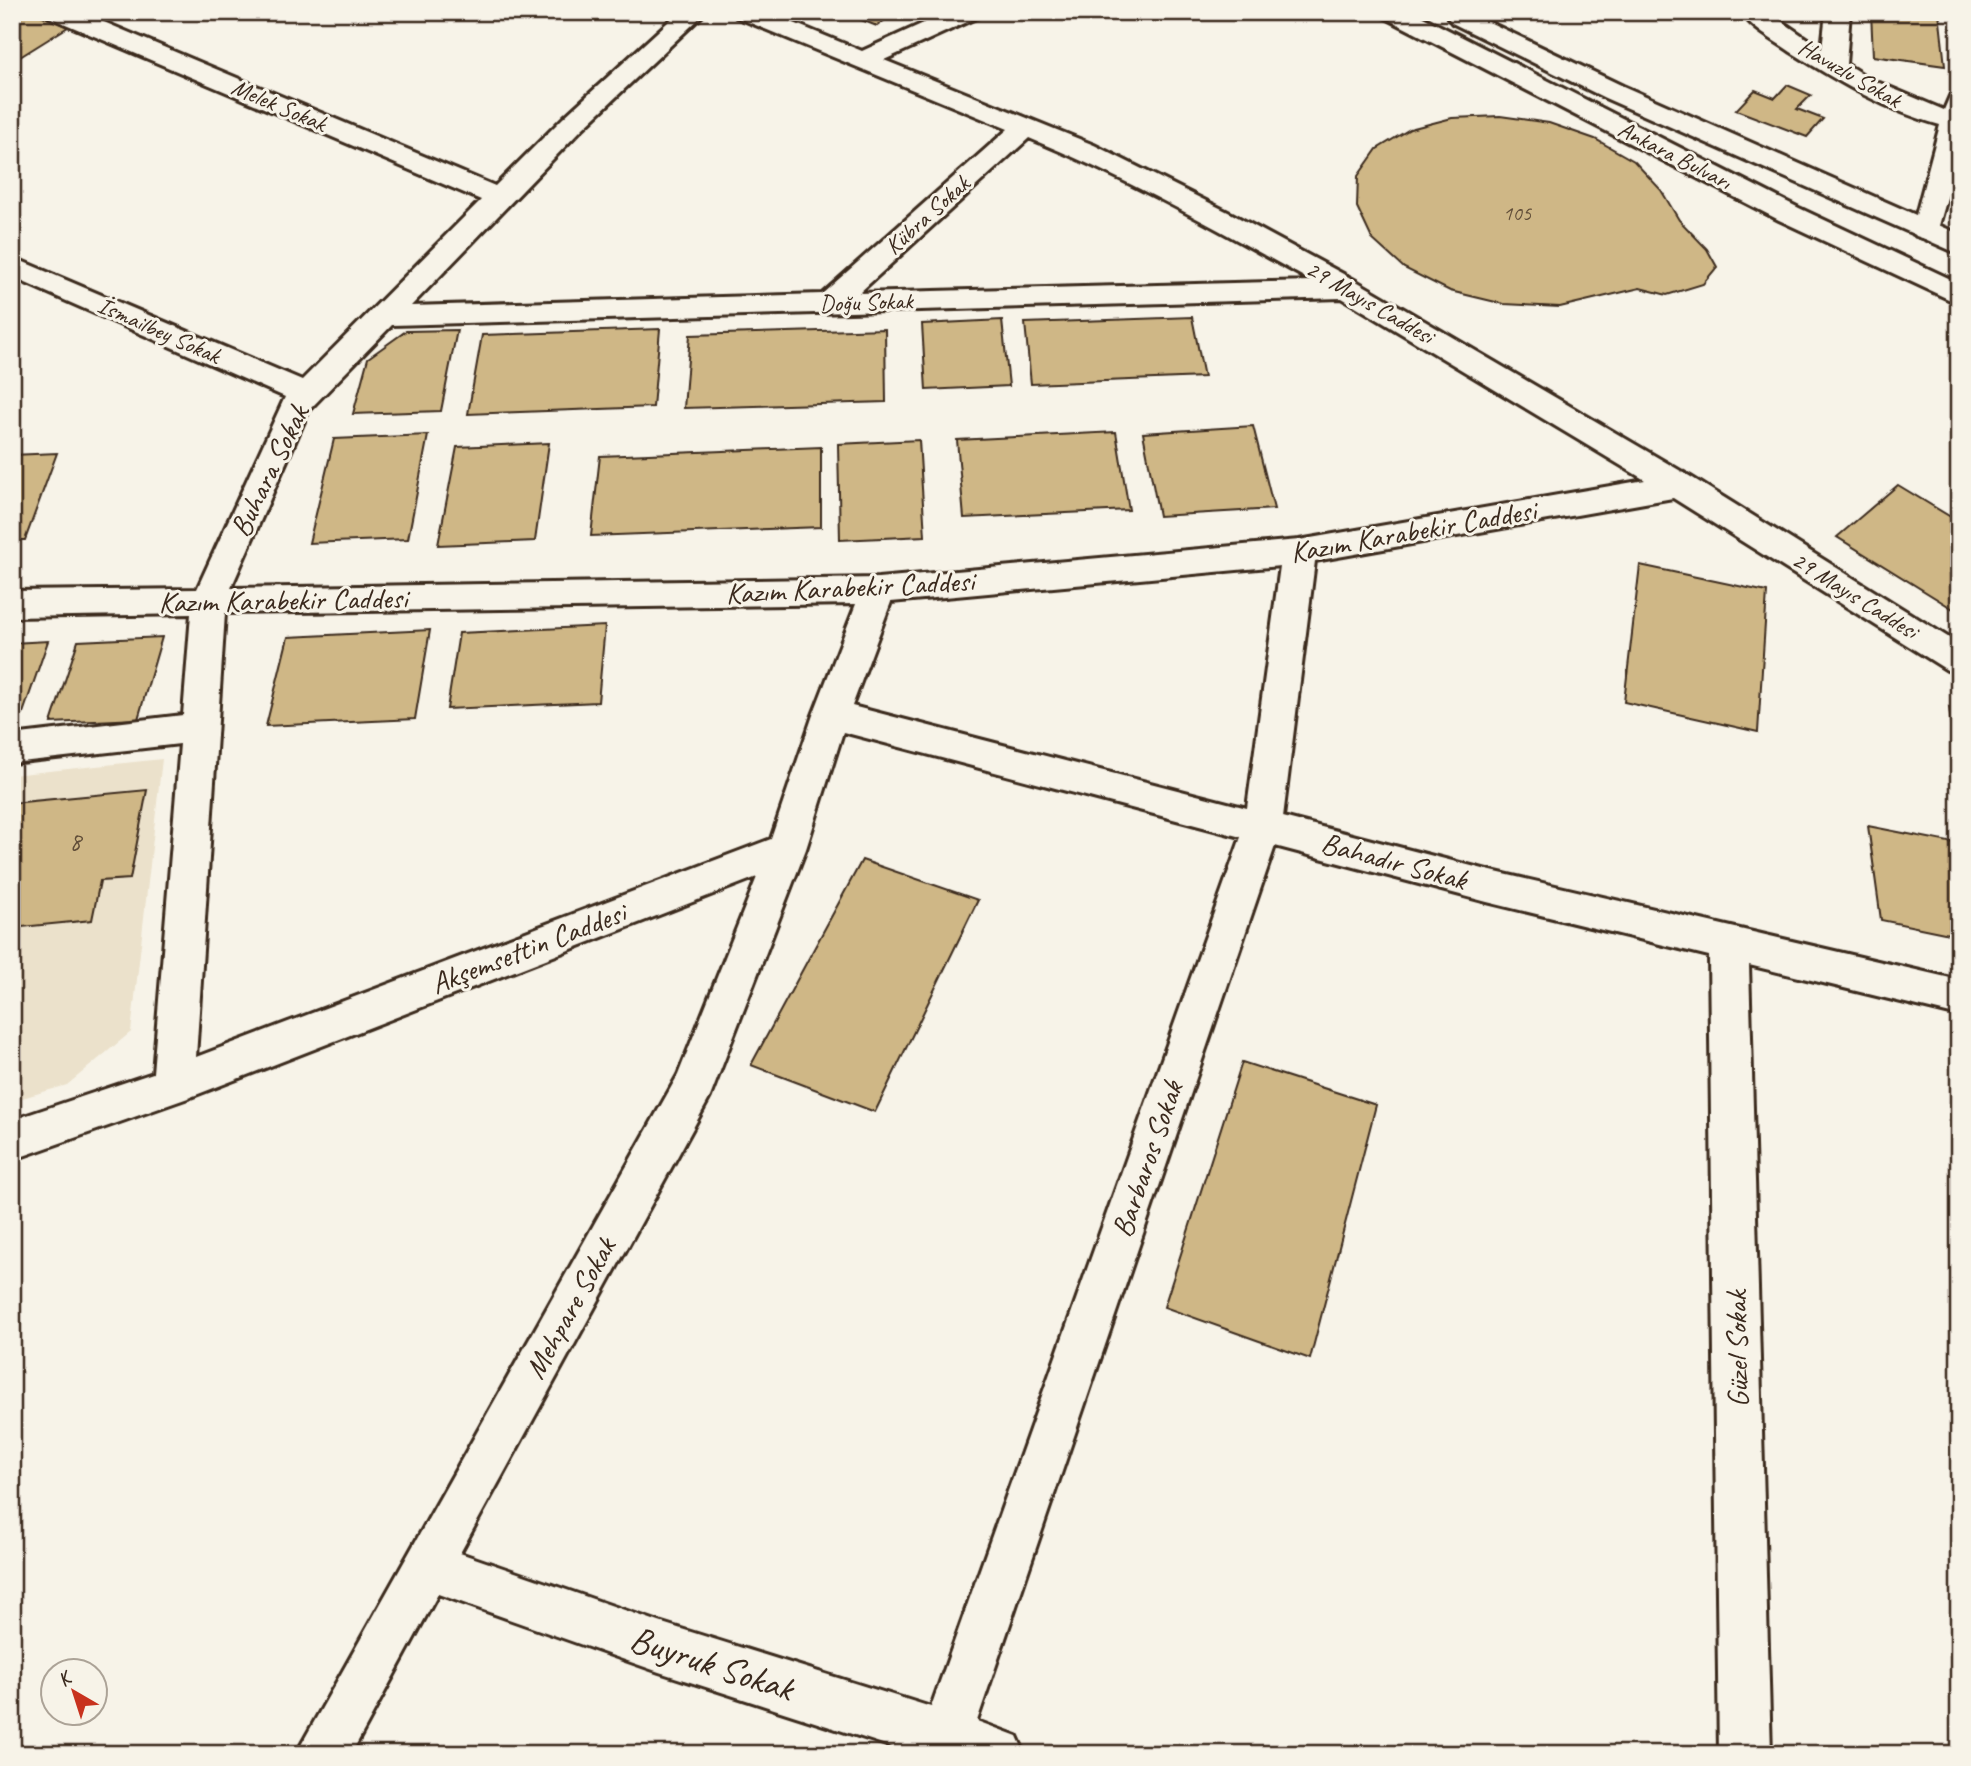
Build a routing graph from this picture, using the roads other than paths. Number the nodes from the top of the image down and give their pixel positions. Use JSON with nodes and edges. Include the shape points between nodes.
{"nodes":[{"id":1,"x":58,"y":12,"type":"edge"},
{"id":2,"x":694,"y":12,"type":"edge"},
{"id":3,"x":745,"y":12,"type":"edge"},
{"id":4,"x":969,"y":12,"type":"edge"},
{"id":5,"x":1393,"y":12,"type":"edge"},
{"id":6,"x":1450,"y":12,"type":"edge"},
{"id":7,"x":1754,"y":12,"type":"edge"},
{"id":8,"x":1838,"y":12,"type":"edge"},
{"id":9,"x":865,"y":59,"type":"junction"},
{"id":10,"x":1833,"y":65,"type":"junction"},
{"id":11,"x":1956,"y":111,"type":"edge"},
{"id":12,"x":1025,"y":128,"type":"junction"},
{"id":13,"x":499,"y":198,"type":"junction"},
{"id":14,"x":1926,"y":230,"type":"junction"},
{"id":15,"x":1959,"y":245,"type":"edge"},
{"id":16,"x":12,"y":266,"type":"edge"},
{"id":17,"x":1348,"y":289,"type":"junction"},
{"id":18,"x":1959,"y":295,"type":"edge"},
{"id":19,"x":830,"y":303,"type":"junction"},
{"id":20,"x":383,"y":316,"type":"junction"},
{"id":21,"x":306,"y":394,"type":"junction"},
{"id":22,"x":1680,"y":485,"type":"junction"},
{"id":23,"x":1299,"y":552,"type":"junction"},
{"id":24,"x":878,"y":591,"type":"junction"},
{"id":25,"x":209,"y":600,"type":"junction"},
{"id":26,"x":12,"y":604,"type":"edge"},
{"id":27,"x":1959,"y":661,"type":"edge"},
{"id":28,"x":831,"y":715,"type":"junction"},
{"id":29,"x":200,"y":727,"type":"junction"},
{"id":30,"x":12,"y":749,"type":"edge"},
{"id":31,"x":1263,"y":827,"type":"junction"},
{"id":32,"x":787,"y":849,"type":"junction"},
{"id":33,"x":1729,"y":943,"type":"junction"},
{"id":34,"x":1959,"y":998,"type":"edge"},
{"id":35,"x":173,"y":1085,"type":"junction"},
{"id":36,"x":12,"y":1140,"type":"edge"},
{"id":37,"x":427,"y":1566,"type":"junction"},
{"id":38,"x":942,"y":1745,"type":"edge"},
{"id":39,"x":322,"y":1754,"type":"edge"},
{"id":40,"x":999,"y":1754,"type":"edge"},
{"id":41,"x":1745,"y":1754,"type":"edge"}],
"edges":[{"from":1,"to":13,"type":"street","name":"Melek Sokak"},
{"from":2,"to":13,"type":"street","name":"Buhara Sokak"},
{"from":3,"to":9,"type":"street","name":"29 Mayıs Caddesi"},
{"from":4,"to":9,"type":"street"},
{"from":5,"to":18,"type":"street","name":"Ankara Bulvarı","via":[[1789,214]]},
{"from":6,"to":14,"type":"street","name":"Ankara Bulvarı","via":[[1638,103]]},
{"from":7,"to":10,"type":"street","name":"Havuzlu Sokak","via":[[1770,27]]},
{"from":8,"to":10,"type":"street"},
{"from":9,"to":12,"type":"street","name":"29 Mayıs Caddesi"},
{"from":10,"to":11,"type":"street","name":"Havuzlu Sokak","via":[[1861,85],[1915,110]]},
{"from":11,"to":14,"type":"street"},
{"from":12,"to":17,"type":"street","name":"29 Mayıs Caddesi","via":[[1150,182]]},
{"from":12,"to":19,"type":"street","name":"Kübra Sokak"},
{"from":13,"to":20,"type":"street","name":"Buhara Sokak"},
{"from":14,"to":15,"type":"street","name":"Ankara Bulvarı"},
{"from":16,"to":21,"type":"street","name":"İsmailbey Sokak"},
{"from":17,"to":19,"type":"street","name":"Doğu Sokak"},
{"from":17,"to":22,"type":"street","name":"29 Mayıs Caddesi"},
{"from":19,"to":20,"type":"street","name":"Doğu Sokak"},
{"from":20,"to":21,"type":"street","name":"Buhara Sokak"},
{"from":21,"to":25,"type":"street","name":"Buhara Sokak","via":[[296,405]]},
{"from":22,"to":23,"type":"street","name":"Kazım Karabekir Caddesi"},
{"from":22,"to":27,"type":"street","name":"29 Mayıs Caddesi"},
{"from":23,"to":24,"type":"street","name":"Kazım Karabekir Caddesi"},
{"from":23,"to":31,"type":"street","name":"Barbaros Sokak"},
{"from":24,"to":25,"type":"street","name":"Kazım Karabekir Caddesi"},
{"from":24,"to":28,"type":"street"},
{"from":25,"to":26,"type":"street","name":"Kazım Karabekir Caddesi"},
{"from":25,"to":29,"type":"street","name":"Buhara Sokak"},
{"from":28,"to":31,"type":"street","name":"Bahadır Sokak"},
{"from":28,"to":32,"type":"street"},
{"from":29,"to":30,"type":"street"},
{"from":29,"to":35,"type":"street","name":"Buhara Sokak"},
{"from":31,"to":33,"type":"street","name":"Bahadır Sokak"},
{"from":31,"to":38,"type":"street","name":"Barbaros Sokak"},
{"from":32,"to":35,"type":"street","name":"Akşemsettin Caddesi"},
{"from":32,"to":37,"type":"street","name":"Mehpare Sokak","via":[[695,1084]]},
{"from":33,"to":34,"type":"street","name":"Bahadır Sokak"},
{"from":33,"to":41,"type":"street","name":"Güzel Sokak"},
{"from":35,"to":36,"type":"street","name":"Akşemsettin Caddesi"},
{"from":37,"to":38,"type":"street","name":"Buyruk Sokak"},
{"from":37,"to":39,"type":"street","name":"Mehpare Sokak"},
{"from":38,"to":40,"type":"street","name":"Buyruk Sokak"}]}
